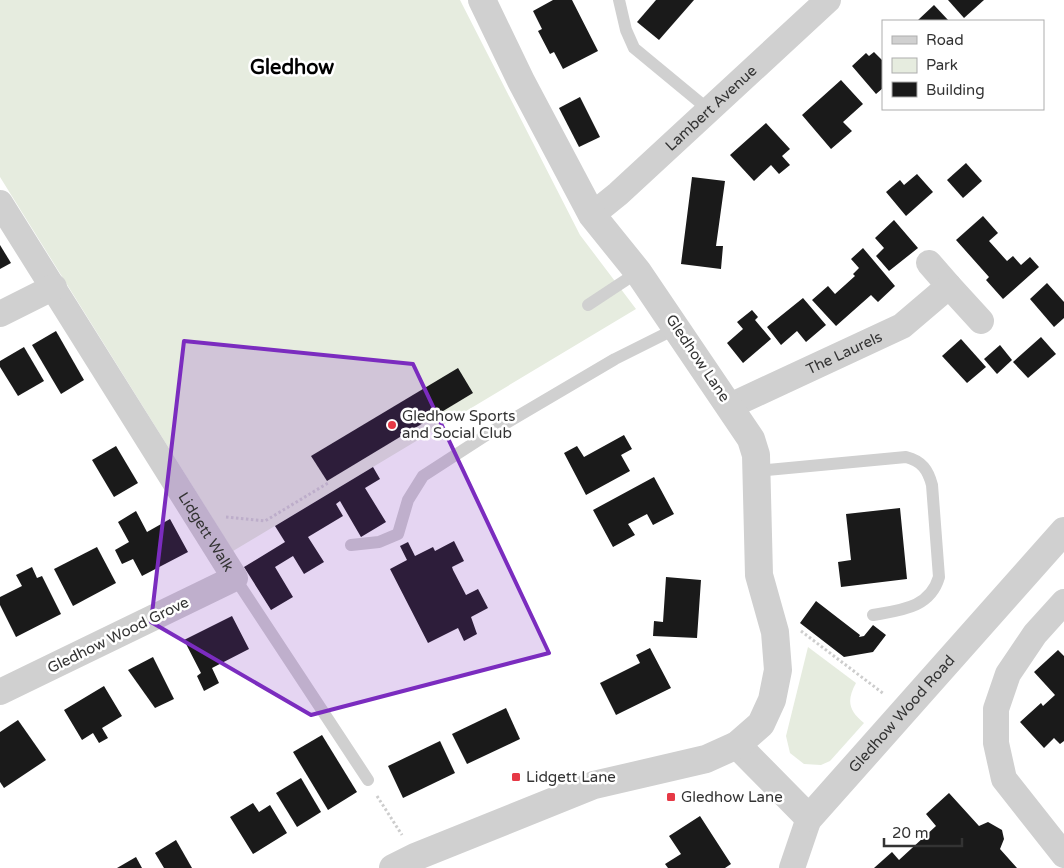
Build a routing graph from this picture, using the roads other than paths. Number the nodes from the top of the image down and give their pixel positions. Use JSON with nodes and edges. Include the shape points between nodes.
{"nodes":[{"id":1,"x":482,"y":0,"type":"edge"},
{"id":2,"x":619,"y":0,"type":"edge"},
{"id":3,"x":828,"y":0,"type":"edge"},
{"id":4,"x":709,"y":110,"type":"junction"},
{"id":5,"x":0,"y":203,"type":"edge"},
{"id":6,"x":592,"y":215,"type":"junction"},
{"id":7,"x":929,"y":263,"type":"dead end"},
{"id":8,"x":638,"y":272,"type":"junction"},
{"id":9,"x":949,"y":286,"type":"junction"},
{"id":10,"x":54,"y":287,"type":"junction"},
{"id":11,"x":588,"y":305,"type":"dead end"},
{"id":12,"x":0,"y":314,"type":"edge"},
{"id":13,"x":982,"y":321,"type":"dead end"},
{"id":14,"x":677,"y":328,"type":"junction"},
{"id":15,"x":730,"y":406,"type":"junction"},
{"id":16,"x":756,"y":471,"type":"junction"},
{"id":17,"x":1064,"y":532,"type":"edge"},
{"id":18,"x":351,"y":545,"type":"dead end"},
{"id":19,"x":235,"y":578,"type":"junction"},
{"id":20,"x":1064,"y":602,"type":"edge"},
{"id":21,"x":873,"y":614,"type":"dead end"},
{"id":22,"x":0,"y":692,"type":"edge"},
{"id":23,"x":737,"y":745,"type":"junction"},
{"id":24,"x":368,"y":780,"type":"road end"},
{"id":25,"x":809,"y":818,"type":"junction"},
{"id":26,"x":1064,"y":855,"type":"edge"},
{"id":27,"x":410,"y":864,"type":"edge"},
{"id":28,"x":792,"y":868,"type":"edge"}],
"edges":[{"from":1,"to":6,"type":"street","name":"Gledhow Lane"},
{"from":2,"to":4,"type":"lane","via":[[634,48]]},
{"from":3,"to":4,"type":"street","name":"Lambert Avenue"},
{"from":4,"to":6,"type":"street","name":"Lambert Avenue"},
{"from":5,"to":10,"type":"street","name":"Lidgett Walk"},
{"from":6,"to":8,"type":"street","name":"Gledhow Lane"},
{"from":7,"to":9,"type":"street"},
{"from":8,"to":11,"type":"lane"},
{"from":8,"to":14,"type":"street","name":"Gledhow Lane"},
{"from":9,"to":13,"type":"street"},
{"from":9,"to":15,"type":"street","name":"The Laurels","via":[[902,326]]},
{"from":10,"to":12,"type":"street"},
{"from":10,"to":19,"type":"street","name":"Lidgett Walk"},
{"from":14,"to":15,"type":"street","name":"Gledhow Lane"},
{"from":14,"to":18,"type":"lane","via":[[615,359],[430,471],[423,476],[408,500],[398,534],[379,542]]},
{"from":15,"to":16,"type":"street","name":"Gledhow Lane","via":[[751,439]]},
{"from":16,"to":21,"type":"lane","via":[[906,457],[918,460],[928,472],[932,485],[939,577],[935,592],[905,610]]},
{"from":16,"to":23,"type":"street","name":"Gledhow Lane","via":[[759,575],[775,632],[778,670],[772,700],[761,724]]},
{"from":17,"to":25,"type":"street","name":"Gledhow Wood Road"},
{"from":19,"to":22,"type":"street","name":"Gledhow Wood Grove"},
{"from":19,"to":24,"type":"lane","name":"Lidgett Walk"},
{"from":20,"to":26,"type":"street","via":[[1035,634],[1008,674],[996,709],[996,743],[1004,779]]},
{"from":23,"to":25,"type":"street"},
{"from":23,"to":27,"type":"street","via":[[706,759],[586,787]]},
{"from":25,"to":28,"type":"street"}]}
